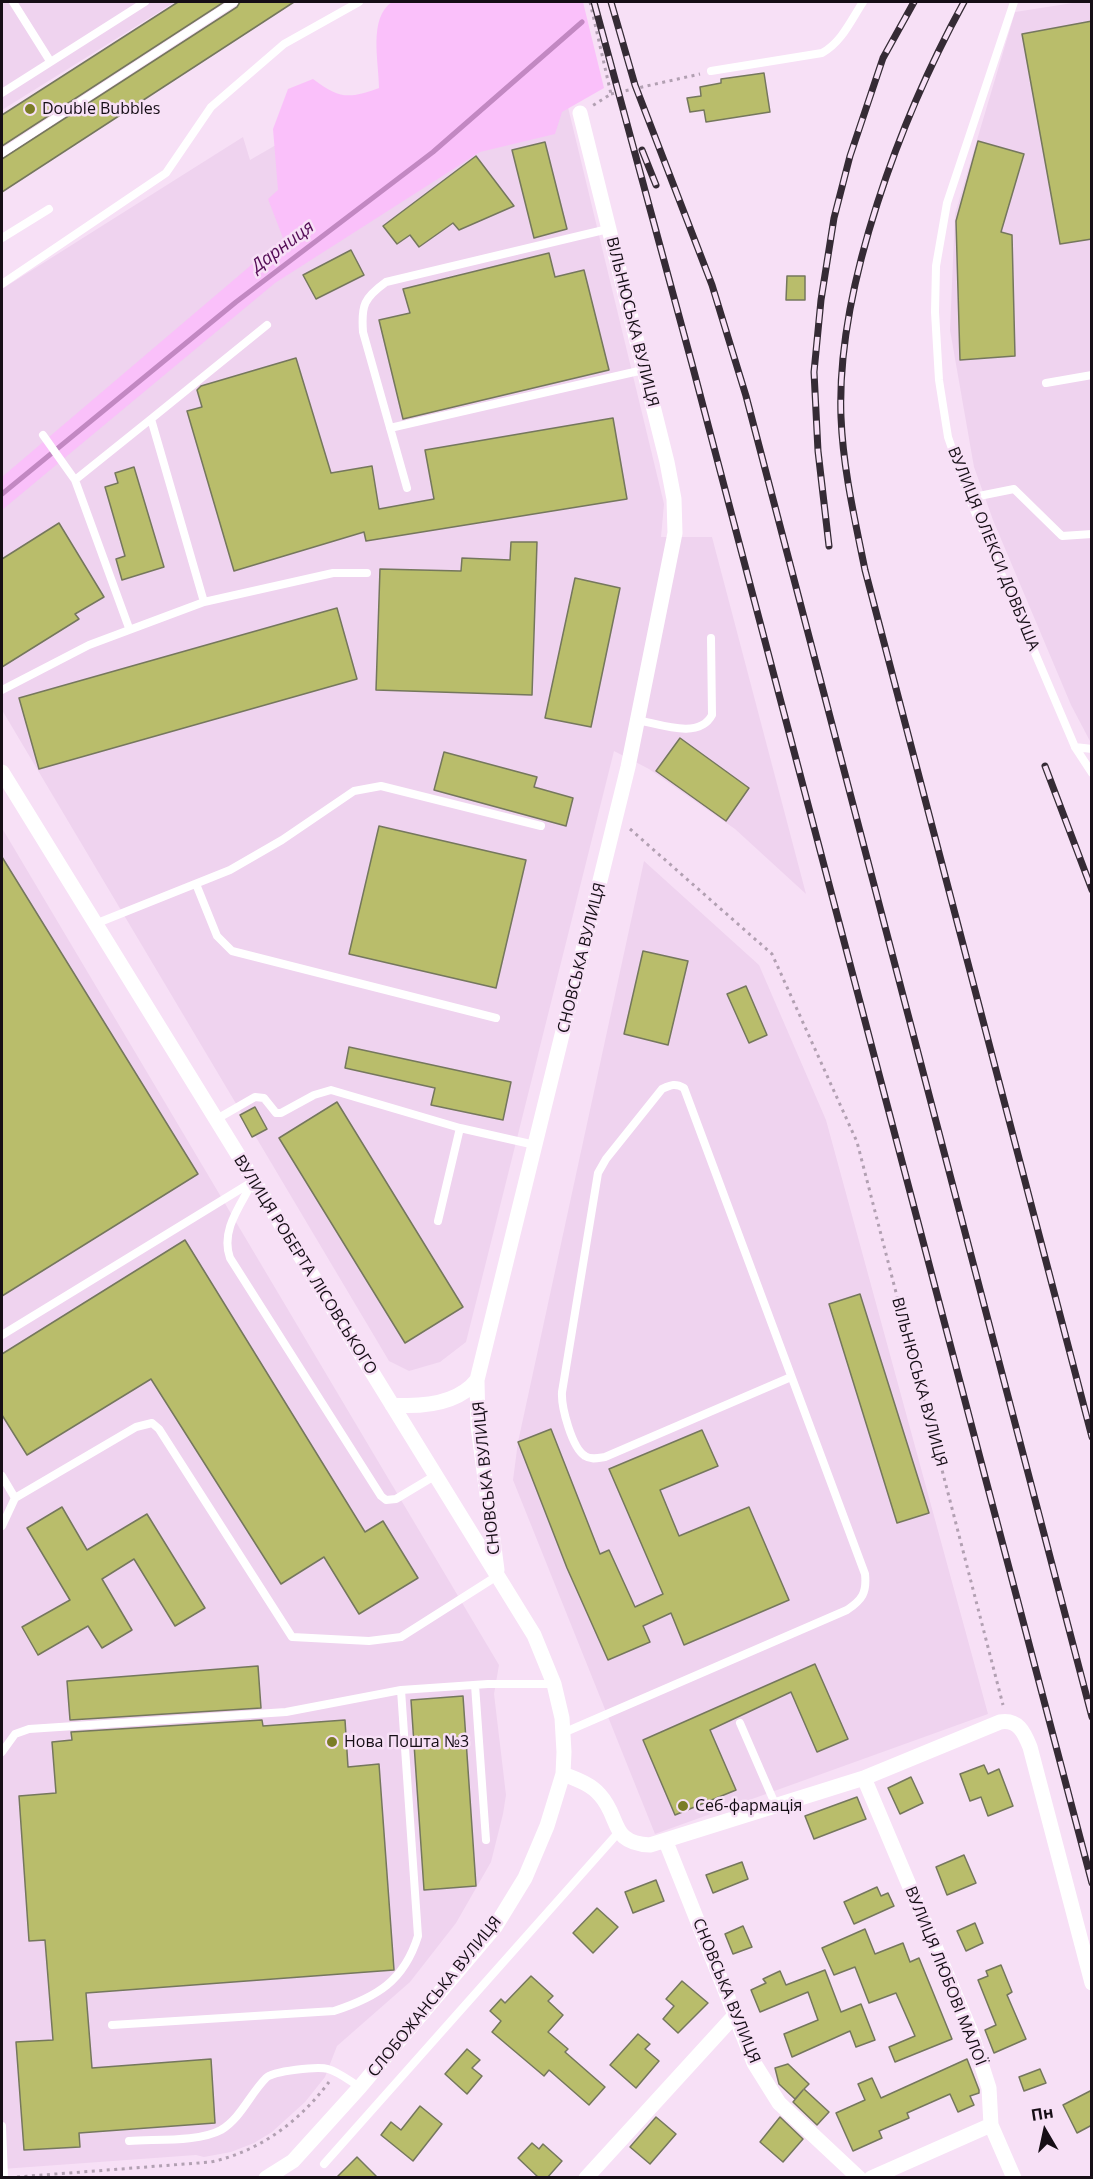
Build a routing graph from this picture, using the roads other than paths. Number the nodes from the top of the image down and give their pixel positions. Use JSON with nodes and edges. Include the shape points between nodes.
{"nodes":[{"id":1,"x":13,"y":2,"type":"edge"},
{"id":2,"x":146,"y":2,"type":"edge"},
{"id":3,"x":234,"y":2,"type":"edge"},
{"id":4,"x":359,"y":2,"type":"edge"},
{"id":5,"x":863,"y":2,"type":"edge"},
{"id":6,"x":1014,"y":2,"type":"edge"},
{"id":7,"x":50,"y":61,"type":"junction"},
{"id":8,"x":711,"y":71,"type":"road end"},
{"id":9,"x":2,"y":93,"type":"edge"},
{"id":10,"x":580,"y":113,"type":"road end"},
{"id":11,"x":2,"y":153,"type":"edge"},
{"id":12,"x":49,"y":209,"type":"dead end"},
{"id":13,"x":608,"y":229,"type":"junction"},
{"id":14,"x":2,"y":238,"type":"edge"},
{"id":15,"x":2,"y":284,"type":"edge"},
{"id":16,"x":267,"y":325,"type":"dead end"},
{"id":17,"x":643,"y":370,"type":"junction"},
{"id":18,"x":1092,"y":375,"type":"edge"},
{"id":19,"x":1046,"y":383,"type":"dead end"},
{"id":20,"x":151,"y":418,"type":"junction"},
{"id":21,"x":390,"y":428,"type":"junction"},
{"id":22,"x":43,"y":435,"type":"dead end"},
{"id":23,"x":75,"y":480,"type":"junction"},
{"id":24,"x":407,"y":488,"type":"dead end"},
{"id":25,"x":969,"y":498,"type":"junction"},
{"id":26,"x":675,"y":533,"type":"joint"},
{"id":27,"x":1092,"y":534,"type":"edge"},
{"id":28,"x":367,"y":573,"type":"dead end"},
{"id":29,"x":204,"y":602,"type":"junction"},
{"id":30,"x":129,"y":628,"type":"junction"},
{"id":31,"x":711,"y":638,"type":"dead end"},
{"id":32,"x":2,"y":690,"type":"edge"},
{"id":33,"x":637,"y":720,"type":"junction"},
{"id":34,"x":1075,"y":747,"type":"junction"},
{"id":35,"x":1092,"y":749,"type":"edge"},
{"id":36,"x":2,"y":772,"type":"edge"},
{"id":37,"x":1092,"y":773,"type":"edge"},
{"id":38,"x":541,"y":826,"type":"dead end"},
{"id":39,"x":196,"y":884,"type":"junction"},
{"id":40,"x":94,"y":924,"type":"junction"},
{"id":41,"x":496,"y":1018,"type":"dead end"},
{"id":42,"x":215,"y":1120,"type":"junction"},
{"id":43,"x":460,"y":1128,"type":"junction"},
{"id":44,"x":537,"y":1145,"type":"junction"},
{"id":45,"x":253,"y":1181,"type":"junction"},
{"id":46,"x":438,"y":1221,"type":"dead end"},
{"id":47,"x":2,"y":1335,"type":"edge"},
{"id":48,"x":791,"y":1377,"type":"junction"},
{"id":49,"x":477,"y":1380,"type":"junction"},
{"id":50,"x":392,"y":1405,"type":"junction"},
{"id":51,"x":2,"y":1476,"type":"edge"},
{"id":52,"x":435,"y":1476,"type":"junction"},
{"id":53,"x":15,"y":1498,"type":"junction"},
{"id":54,"x":2,"y":1526,"type":"edge"},
{"id":55,"x":498,"y":1576,"type":"junction"},
{"id":56,"x":475,"y":1684,"type":"junction"},
{"id":57,"x":554,"y":1684,"type":"junction"},
{"id":58,"x":401,"y":1690,"type":"junction"},
{"id":59,"x":740,"y":1723,"type":"dead end"},
{"id":60,"x":563,"y":1732,"type":"junction"},
{"id":61,"x":2,"y":1752,"type":"edge"},
{"id":62,"x":563,"y":1774,"type":"junction"},
{"id":63,"x":864,"y":1778,"type":"junction"},
{"id":64,"x":776,"y":1806,"type":"junction"},
{"id":65,"x":618,"y":1833,"type":"junction"},
{"id":66,"x":486,"y":1840,"type":"dead end"},
{"id":67,"x":666,"y":1842,"type":"junction"},
{"id":68,"x":1092,"y":1983,"type":"edge"},
{"id":69,"x":735,"y":2015,"type":"junction"},
{"id":70,"x":112,"y":2025,"type":"dead end"},
{"id":71,"x":360,"y":2087,"type":"junction"},
{"id":72,"x":991,"y":2125,"type":"junction"},
{"id":73,"x":2,"y":2126,"type":"edge"},
{"id":74,"x":129,"y":2141,"type":"dead end"},
{"id":75,"x":324,"y":2164,"type":"dead end"},
{"id":76,"x":4,"y":2178,"type":"edge"},
{"id":77,"x":266,"y":2178,"type":"edge"},
{"id":78,"x":586,"y":2178,"type":"edge"},
{"id":79,"x":860,"y":2178,"type":"edge"},
{"id":80,"x":871,"y":2178,"type":"edge"},
{"id":81,"x":1014,"y":2178,"type":"edge"}],
"edges":[{"from":1,"to":7,"type":"lane"},
{"from":2,"to":7,"type":"lane"},
{"from":3,"to":11,"type":"lane"},
{"from":4,"to":15,"type":"lane","via":[[284,44],[211,108],[166,172]]},
{"from":5,"to":8,"type":"lane","via":[[832,48],[822,53]]},
{"from":6,"to":25,"type":"lane","name":"ВУЛИЦЯ ОЛЕКСИ ДОВБУША","via":[[947,203],[936,266],[939,380],[948,437]]},
{"from":7,"to":9,"type":"lane"},
{"from":10,"to":13,"type":"street","name":"ВІЛЬНЮСЬКА ВУЛИЦЯ"},
{"from":12,"to":14,"type":"lane"},
{"from":13,"to":17,"type":"street","name":"ВІЛЬНЮСЬКА ВУЛИЦЯ"},
{"from":13,"to":21,"type":"lane","via":[[386,282],[370,293],[362,310],[363,332]]},
{"from":16,"to":20,"type":"lane"},
{"from":17,"to":21,"type":"lane"},
{"from":17,"to":26,"type":"street","name":"ВІЛЬНЮСЬКА ВУЛИЦЯ","via":[[669,472]]},
{"from":18,"to":19,"type":"lane"},
{"from":20,"to":23,"type":"lane"},
{"from":20,"to":29,"type":"lane"},
{"from":21,"to":24,"type":"lane"},
{"from":22,"to":23,"type":"lane"},
{"from":23,"to":30,"type":"lane"},
{"from":25,"to":27,"type":"lane","via":[[1014,489],[1062,536]]},
{"from":25,"to":34,"type":"lane","name":"ВУЛИЦЯ ОЛЕКСИ ДОВБУША"},
{"from":26,"to":33,"type":"street","name":"СНОВСЬКА ВУЛИЦЯ"},
{"from":28,"to":29,"type":"lane","via":[[333,573]]},
{"from":29,"to":30,"type":"lane"},
{"from":30,"to":32,"type":"lane"},
{"from":31,"to":33,"type":"lane","via":[[712,715],[708,723],[687,729]]},
{"from":33,"to":44,"type":"street","name":"СНОВСЬКА ВУЛИЦЯ"},
{"from":34,"to":35,"type":"lane"},
{"from":34,"to":37,"type":"lane","name":"ВУЛИЦЯ ОЛЕКСИ ДОВБУША"},
{"from":36,"to":40,"type":"street","name":"ВУЛИЦЯ РОБЕРТА ЛІСОВСЬКОГО"},
{"from":38,"to":39,"type":"lane","via":[[381,786],[368,787],[354,791],[230,870]]},
{"from":39,"to":40,"type":"lane"},
{"from":39,"to":41,"type":"lane","via":[[217,936],[232,951]]},
{"from":40,"to":42,"type":"street","name":"ВУЛИЦЯ РОБЕРТА ЛІСОВСЬКОГО"},
{"from":42,"to":43,"type":"lane","via":[[255,1098],[264,1098],[276,1113],[281,1113],[331,1090]]},
{"from":42,"to":45,"type":"street","name":"ВУЛИЦЯ РОБЕРТА ЛІСОВСЬКОГО"},
{"from":43,"to":44,"type":"lane"},
{"from":43,"to":46,"type":"lane"},
{"from":44,"to":49,"type":"street","name":"СНОВСЬКА ВУЛИЦЯ"},
{"from":45,"to":47,"type":"lane"},
{"from":45,"to":50,"type":"street","name":"ВУЛИЦЯ РОБЕРТА ЛІСОВСЬКОГО"},
{"from":45,"to":52,"type":"lane","via":[[228,1230],[230,1258],[381,1496],[396,1499]]},
{"from":48,"to":48,"type":"lane","via":[[684,1088],[677,1084],[662,1089],[598,1173],[562,1392],[562,1407],[578,1447],[584,1456],[605,1457]]},
{"from":48,"to":60,"type":"lane","via":[[865,1574],[866,1590],[859,1602]]},
{"from":49,"to":50,"type":"street","name":"СНОВСЬКА ВУЛИЦЯ","via":[[469,1390],[448,1399]]},
{"from":49,"to":55,"type":"street","name":"СНОВСЬКА ВУЛИЦЯ","via":[[478,1426]]},
{"from":50,"to":52,"type":"street","name":"ВУЛИЦЯ РОБЕРТА ЛІСОВСЬКОГО"},
{"from":51,"to":53,"type":"lane"},
{"from":52,"to":55,"type":"street","name":"ВУЛИЦЯ РОБЕРТА ЛІСОВСЬКОГО"},
{"from":53,"to":54,"type":"lane"},
{"from":53,"to":55,"type":"lane","via":[[136,1426],[153,1423],[292,1637],[369,1641],[401,1637]]},
{"from":55,"to":57,"type":"street","name":"ВУЛИЦЯ РОБЕРТА ЛІСОВСЬКОГО","via":[[534,1635]]},
{"from":56,"to":57,"type":"lane"},
{"from":56,"to":58,"type":"lane"},
{"from":56,"to":66,"type":"lane"},
{"from":57,"to":60,"type":"street","name":"ВУЛИЦЯ РОБЕРТА ЛІСОВСЬКОГО"},
{"from":58,"to":61,"type":"lane","via":[[286,1712],[29,1729],[15,1734]]},
{"from":58,"to":70,"type":"lane","via":[[418,1936],[402,1971],[386,1987],[334,2012]]},
{"from":59,"to":64,"type":"lane"},
{"from":60,"to":62,"type":"street","name":"ВУЛИЦЯ РОБЕРТА ЛІСОВСЬКОГО"},
{"from":62,"to":65,"type":"street","via":[[589,1785],[602,1796]]},
{"from":62,"to":71,"type":"street","name":"СЛОБОЖАНСЬКА ВУЛИЦЯ","via":[[525,1878],[495,1927]]},
{"from":63,"to":64,"type":"street"},
{"from":63,"to":68,"type":"street","via":[[1003,1722],[1023,1730]]},
{"from":63,"to":72,"type":"street","name":"ВУЛИЦЯ ЛЮБОВІ МАЛОЇ","via":[[970,2032],[989,2088]]},
{"from":64,"to":67,"type":"street"},
{"from":65,"to":67,"type":"street","via":[[634,1844]]},
{"from":65,"to":75,"type":"lane"},
{"from":67,"to":69,"type":"street","name":"СНОВСЬКА ВУЛИЦЯ"},
{"from":69,"to":78,"type":"street"},
{"from":69,"to":79,"type":"street","name":"СНОВСЬКА ВУЛИЦЯ","via":[[754,2063],[779,2103]]},
{"from":71,"to":74,"type":"lane","via":[[330,2069],[319,2067],[274,2073],[267,2076],[242,2111],[220,2130],[206,2135]]},
{"from":71,"to":77,"type":"street","name":"СЛОБОЖАНСЬКА ВУЛИЦЯ","via":[[293,2161]]},
{"from":72,"to":80,"type":"street"},
{"from":72,"to":81,"type":"street","name":"ВУЛИЦЯ ЛЮБОВІ МАЛОЇ"},
{"from":73,"to":76,"type":"lane"}]}
